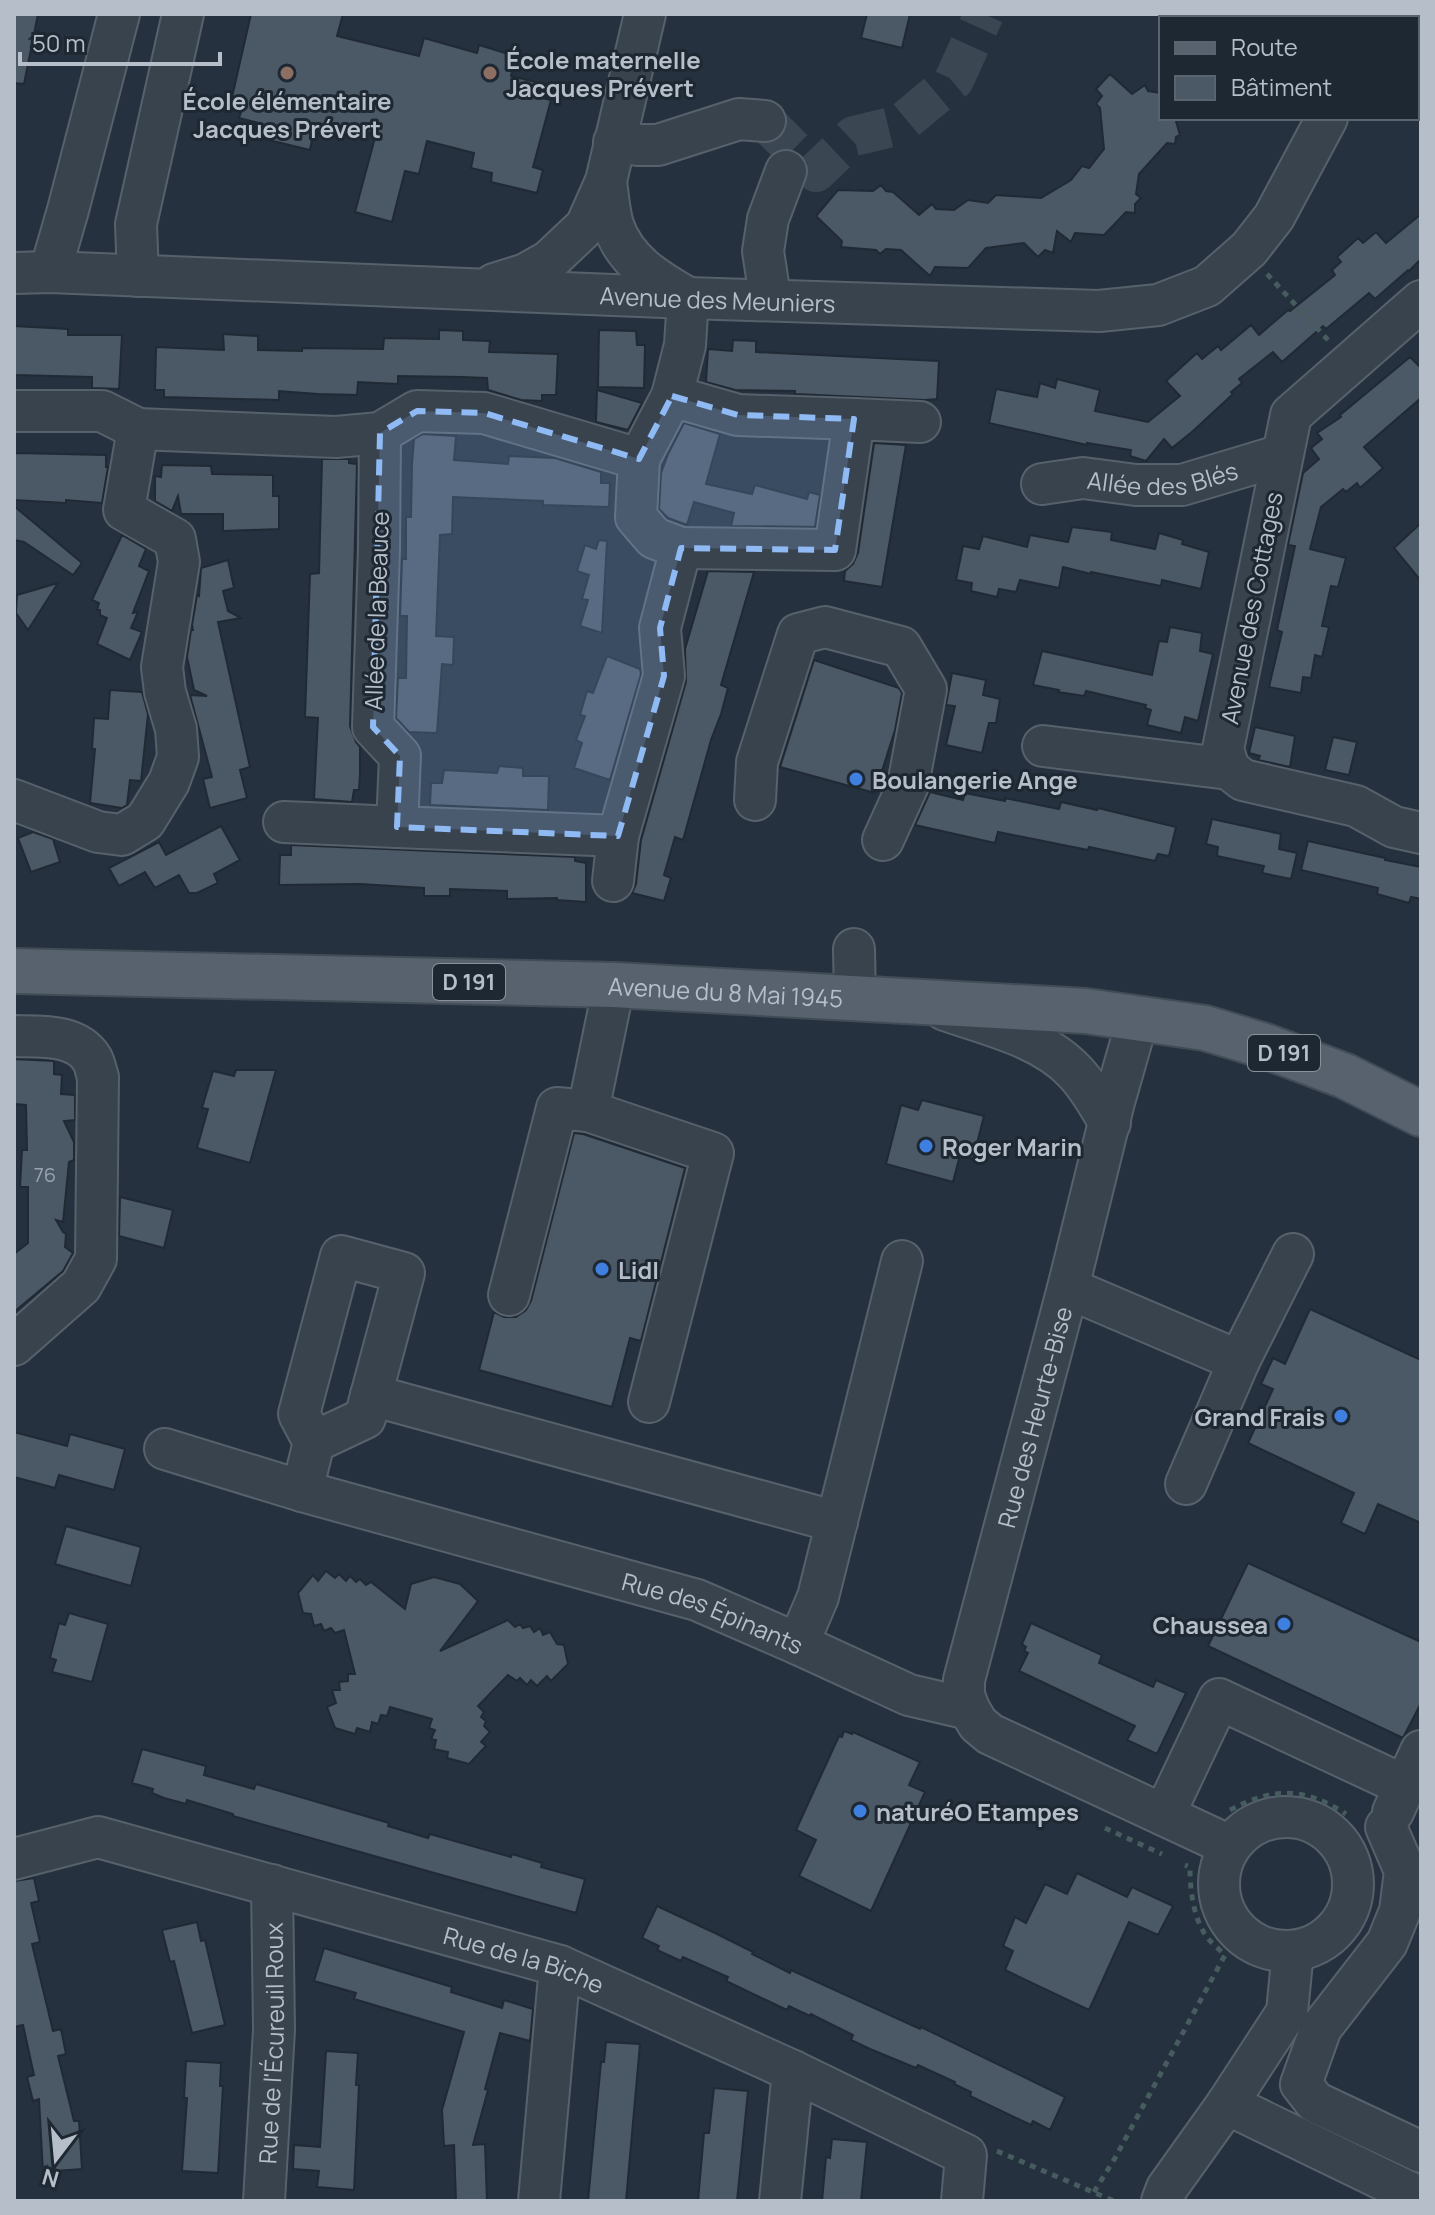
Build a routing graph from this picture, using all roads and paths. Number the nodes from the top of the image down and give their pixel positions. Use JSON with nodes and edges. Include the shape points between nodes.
{"nodes":[{"id":1,"x":120,"y":14,"type":"edge"},
{"id":2,"x":645,"y":14,"type":"edge"},
{"id":3,"x":181,"y":21,"type":"edge"},
{"id":4,"x":765,"y":121,"type":"dead end"},
{"id":5,"x":1313,"y":123,"type":"edge"},
{"id":6,"x":614,"y":142,"type":"junction"},
{"id":7,"x":786,"y":171,"type":"dead end"},
{"id":8,"x":606,"y":181,"type":"junction"},
{"id":9,"x":1273,"y":263,"type":"dead end"},
{"id":10,"x":32,"y":272,"type":"edge"},
{"id":11,"x":138,"y":276,"type":"junction"},
{"id":12,"x":768,"y":284,"type":"dead end"},
{"id":13,"x":473,"y":290,"type":"junction"},
{"id":14,"x":688,"y":298,"type":"junction"},
{"id":15,"x":1421,"y":301,"type":"edge"},
{"id":16,"x":1354,"y":359,"type":"junction"},
{"id":17,"x":672,"y":396,"type":"junction"},
{"id":18,"x":14,"y":411,"type":"edge"},
{"id":19,"x":854,"y":419,"type":"junction"},
{"id":20,"x":920,"y":422,"type":"dead end"},
{"id":21,"x":138,"y":429,"type":"junction"},
{"id":22,"x":380,"y":433,"type":"junction"},
{"id":23,"x":1282,"y":455,"type":"junction"},
{"id":24,"x":639,"y":459,"type":"junction"},
{"id":25,"x":1042,"y":484,"type":"dead end"},
{"id":26,"x":681,"y":548,"type":"junction"},
{"id":27,"x":1043,"y":746,"type":"dead end"},
{"id":28,"x":1229,"y":769,"type":"junction"},
{"id":29,"x":14,"y":800,"type":"edge"},
{"id":30,"x":755,"y":800,"type":"dead end"},
{"id":31,"x":284,"y":822,"type":"dead end"},
{"id":32,"x":397,"y":827,"type":"junction"},
{"id":33,"x":1421,"y":833,"type":"edge"},
{"id":34,"x":618,"y":836,"type":"junction"},
{"id":35,"x":883,"y":840,"type":"dead end"},
{"id":36,"x":613,"y":881,"type":"dead end"},
{"id":37,"x":854,"y":949,"type":"dead end"},
{"id":38,"x":14,"y":971,"type":"edge"},
{"id":39,"x":614,"y":985,"type":"junction"},
{"id":40,"x":855,"y":998,"type":"junction"},
{"id":41,"x":923,"y":1001,"type":"junction"},
{"id":42,"x":1138,"y":1018,"type":"junction"},
{"id":43,"x":14,"y":1036,"type":"edge"},
{"id":44,"x":588,"y":1111,"type":"junction"},
{"id":45,"x":1421,"y":1114,"type":"edge"},
{"id":46,"x":1110,"y":1123,"type":"junction"},
{"id":47,"x":1293,"y":1254,"type":"dead end"},
{"id":48,"x":902,"y":1261,"type":"dead end"},
{"id":49,"x":1068,"y":1288,"type":"junction"},
{"id":50,"x":509,"y":1295,"type":"dead end"},
{"id":51,"x":14,"y":1345,"type":"edge"},
{"id":52,"x":1239,"y":1361,"type":"junction"},
{"id":53,"x":371,"y":1395,"type":"junction"},
{"id":54,"x":649,"y":1402,"type":"dead end"},
{"id":55,"x":314,"y":1442,"type":"junction"},
{"id":56,"x":165,"y":1449,"type":"dead end"},
{"id":57,"x":1186,"y":1484,"type":"dead end"},
{"id":58,"x":302,"y":1491,"type":"junction"},
{"id":59,"x":837,"y":1522,"type":"junction"},
{"id":60,"x":798,"y":1644,"type":"junction"},
{"id":61,"x":969,"y":1709,"type":"junction"},
{"id":62,"x":1413,"y":1769,"type":"edge"},
{"id":63,"x":1164,"y":1815,"type":"junction"},
{"id":64,"x":1386,"y":1827,"type":"junction"},
{"id":65,"x":1105,"y":1828,"type":"dead end"},
{"id":66,"x":1345,"y":1832,"type":"junction"},
{"id":67,"x":1216,"y":1840,"type":"junction"},
{"id":68,"x":1170,"y":1858,"type":"dead end"},
{"id":69,"x":14,"y":1859,"type":"edge"},
{"id":70,"x":272,"y":1885,"type":"junction"},
{"id":71,"x":1330,"y":1935,"type":"junction"},
{"id":72,"x":1293,"y":1951,"type":"junction"},
{"id":73,"x":560,"y":1966,"type":"junction"},
{"id":74,"x":1367,"y":1968,"type":"junction"},
{"id":75,"x":793,"y":2071,"type":"junction"},
{"id":76,"x":1227,"y":2104,"type":"junction"},
{"id":77,"x":1421,"y":2152,"type":"edge"},
{"id":78,"x":966,"y":2155,"type":"junction"},
{"id":79,"x":1094,"y":2192,"type":"junction"},
{"id":80,"x":1421,"y":2198,"type":"edge"},
{"id":81,"x":264,"y":2201,"type":"edge"},
{"id":82,"x":539,"y":2201,"type":"edge"},
{"id":83,"x":780,"y":2201,"type":"edge"},
{"id":84,"x":962,"y":2201,"type":"edge"},
{"id":85,"x":1114,"y":2201,"type":"edge"},
{"id":86,"x":1162,"y":2201,"type":"edge"}],
"edges":[{"from":1,"to":3,"type":"street"},
{"from":1,"to":10,"type":"street","via":[[68,210]]},
{"from":2,"to":6,"type":"street"},
{"from":3,"to":11,"type":"street","via":[[136,224]]},
{"from":4,"to":6,"type":"street","via":[[739,119],[658,145]]},
{"from":5,"to":14,"type":"street","name":"Avenue des Meuniers","via":[[1274,217],[1249,249],[1207,286],[1158,305],[1099,311]]},
{"from":6,"to":8,"type":"street"},
{"from":7,"to":12,"type":"street","via":[[768,219],[763,251]]},
{"from":8,"to":13,"type":"street","via":[[586,226],[549,261]]},
{"from":8,"to":14,"type":"street","via":[[613,224],[627,253]]},
{"from":9,"to":16,"type":"path","via":[[1266,272],[1334,348]]},
{"from":10,"to":11,"type":"street","name":"Avenue des Meuniers"},
{"from":11,"to":13,"type":"street","name":"Avenue des Meuniers"},
{"from":13,"to":14,"type":"street","name":"Avenue des Meuniers"},
{"from":14,"to":17,"type":"street","via":[[685,345]]},
{"from":15,"to":16,"type":"street","name":"Avenue des Cottages"},
{"from":16,"to":23,"type":"street","name":"Avenue des Cottages","via":[[1291,415]]},
{"from":17,"to":19,"type":"street","via":[[738,415]]},
{"from":17,"to":24,"type":"street"},
{"from":18,"to":21,"type":"street","via":[[102,411]]},
{"from":19,"to":20,"type":"street"},
{"from":19,"to":26,"type":"street","via":[[835,550]]},
{"from":21,"to":22,"type":"street","via":[[336,437]]},
{"from":21,"to":29,"type":"street","via":[[124,510],[175,539],[179,562],[162,667],[178,757],[145,821],[122,835],[98,832]]},
{"from":22,"to":24,"type":"street","via":[[417,411],[484,413]]},
{"from":22,"to":32,"type":"street","name":"Allée de la Beauce","via":[[373,727],[400,756]]},
{"from":23,"to":25,"type":"street","name":"Allée des Blés","via":[[1182,485],[1083,478]]},
{"from":23,"to":28,"type":"street","name":"Avenue des Cottages","via":[[1223,749]]},
{"from":24,"to":26,"type":"street","via":[[636,517],[654,538]]},
{"from":26,"to":34,"type":"street","via":[[660,628],[664,676]]},
{"from":27,"to":28,"type":"street"},
{"from":28,"to":33,"type":"street","via":[[1243,780],[1356,806],[1394,827]]},
{"from":30,"to":35,"type":"street","via":[[757,762],[798,634],[825,627],[901,647],[926,689],[908,785]]},
{"from":31,"to":32,"type":"street"},
{"from":32,"to":34,"type":"street"},
{"from":34,"to":36,"type":"street"},
{"from":37,"to":40,"type":"street"},
{"from":38,"to":39,"type":"main road","name":"Avenue du 8 Mai 1945","number":"D 191"},
{"from":39,"to":40,"type":"main road","name":"Avenue du 8 Mai 1945","number":"D 191"},
{"from":39,"to":44,"type":"street"},
{"from":40,"to":41,"type":"main road","name":"Avenue du 8 Mai 1945","number":"D 191"},
{"from":41,"to":42,"type":"main road","name":"Avenue du 8 Mai 1945","number":"D 191"},
{"from":41,"to":46,"type":"street","via":[[1048,1051],[1073,1070]]},
{"from":42,"to":45,"type":"main road","name":"Avenue du 8 Mai 1945","number":"D 191","via":[[1205,1028],[1265,1046],[1345,1076]]},
{"from":42,"to":46,"type":"street","name":"Rue des Heurte-Bise"},
{"from":43,"to":51,"type":"street","via":[[60,1038],[82,1048],[98,1077],[96,1259],[81,1286]]},
{"from":44,"to":50,"type":"street","via":[[557,1108]]},
{"from":44,"to":54,"type":"street","via":[[713,1153]]},
{"from":46,"to":49,"type":"street","name":"Rue des Heurte-Bise"},
{"from":47,"to":52,"type":"street"},
{"from":48,"to":59,"type":"street"},
{"from":49,"to":52,"type":"street"},
{"from":49,"to":61,"type":"street","name":"Rue des Heurte-Bise","via":[[964,1680]]},
{"from":52,"to":57,"type":"street"},
{"from":53,"to":55,"type":"street","via":[[365,1418]]},
{"from":53,"to":55,"type":"street","via":[[404,1273],[341,1256],[299,1414]]},
{"from":53,"to":59,"type":"street"},
{"from":55,"to":58,"type":"street"},
{"from":56,"to":58,"type":"street","name":"Rue des Épinants"},
{"from":58,"to":60,"type":"street","name":"Rue des Épinants","via":[[697,1600]]},
{"from":59,"to":60,"type":"street","via":[[818,1597]]},
{"from":60,"to":61,"type":"street","name":"Rue des Épinants","via":[[909,1695]]},
{"from":61,"to":63,"type":"street","via":[[990,1734]]},
{"from":62,"to":63,"type":"street","via":[[1219,1699]]},
{"from":62,"to":64,"type":"street"},
{"from":63,"to":67,"type":"street"},
{"from":64,"to":66,"type":"street"},
{"from":64,"to":74,"type":"street","via":[[1405,1871],[1400,1911],[1387,1943]]},
{"from":65,"to":68,"type":"path"},
{"from":66,"to":67,"type":"street","via":[[1330,1832],[1311,1820],[1288,1816],[1266,1819]]},
{"from":66,"to":67,"type":"path","via":[[1327,1802],[1275,1792],[1221,1815]]},
{"from":66,"to":71,"type":"street","via":[[1354,1886],[1343,1921]]},
{"from":67,"to":72,"type":"street","via":[[1219,1887],[1235,1927],[1261,1946]]},
{"from":67,"to":79,"type":"path","via":[[1183,1864],[1190,1867],[1192,1899],[1206,1936],[1225,1955]]},
{"from":69,"to":70,"type":"street","name":"Rue de la Biche","via":[[98,1837]]},
{"from":70,"to":73,"type":"street","name":"Rue de la Biche"},
{"from":70,"to":81,"type":"street","name":"Rue de l'Écureuil Roux","via":[[274,2030]]},
{"from":71,"to":72,"type":"street"},
{"from":71,"to":74,"type":"street"},
{"from":72,"to":76,"type":"street","via":[[1287,2012]]},
{"from":73,"to":75,"type":"street","name":"Rue de la Biche"},
{"from":73,"to":82,"type":"street"},
{"from":74,"to":77,"type":"street","via":[[1321,2028],[1301,2084],[1315,2102]]},
{"from":75,"to":78,"type":"street","name":"Rue de la Biche"},
{"from":75,"to":83,"type":"street"},
{"from":76,"to":80,"type":"street"},
{"from":76,"to":86,"type":"street"},
{"from":78,"to":79,"type":"path","via":[[982,2144]]},
{"from":78,"to":84,"type":"street"},
{"from":79,"to":85,"type":"path"}]}
